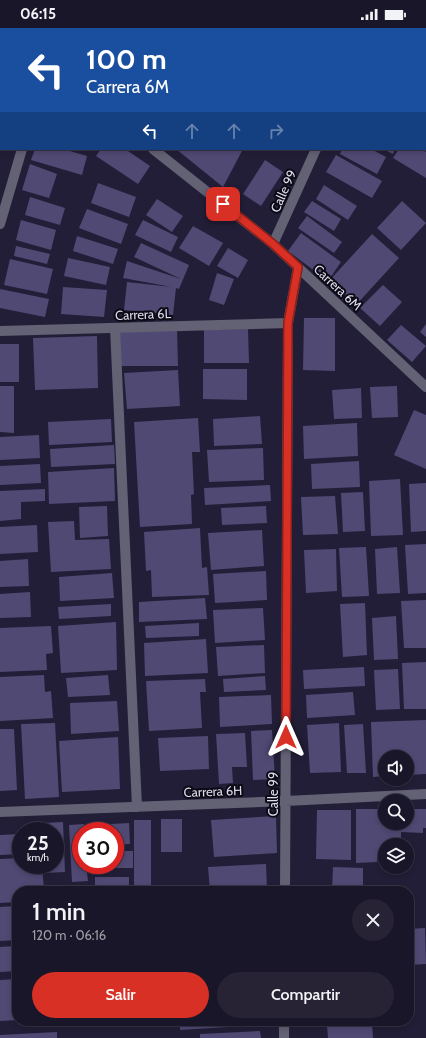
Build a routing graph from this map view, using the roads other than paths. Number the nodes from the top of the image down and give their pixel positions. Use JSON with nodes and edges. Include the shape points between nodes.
{"nodes":[{"id":1,"x":22,"y":150,"type":"edge"},
{"id":2,"x":154,"y":150,"type":"edge"},
{"id":3,"x":316,"y":150,"type":"edge"},
{"id":4,"x":0,"y":224,"type":"edge"},
{"id":5,"x":273,"y":244,"type":"junction"},
{"id":6,"x":298,"y":267,"type":"junction"},
{"id":7,"x":288,"y":323,"type":"junction"},
{"id":8,"x":115,"y":328,"type":"junction"},
{"id":9,"x":0,"y":331,"type":"edge"},
{"id":10,"x":426,"y":387,"type":"edge"},
{"id":11,"x":426,"y":794,"type":"edge"},
{"id":12,"x":286,"y":801,"type":"junction"},
{"id":13,"x":137,"y":806,"type":"junction"},
{"id":14,"x":0,"y":812,"type":"edge"},
{"id":15,"x":285,"y":886,"type":"edge"},
{"id":16,"x":284,"y":1026,"type":"edge"},
{"id":17,"x":284,"y":1038,"type":"edge"}],
"edges":[{"from":1,"to":4,"type":"street"},
{"from":2,"to":5,"type":"street","name":"Carrera 6M"},
{"from":3,"to":5,"type":"street","name":"Calle 99"},
{"from":5,"to":6,"type":"street","name":"Carrera 6M"},
{"from":6,"to":7,"type":"street","name":"Calle 99"},
{"from":6,"to":10,"type":"street","name":"Carrera 6M"},
{"from":7,"to":8,"type":"street","name":"Carrera 6L"},
{"from":7,"to":12,"type":"street","name":"Calle 99"},
{"from":8,"to":9,"type":"street","name":"Carrera 6L"},
{"from":8,"to":13,"type":"street"},
{"from":11,"to":12,"type":"street","name":"Carrera 6H"},
{"from":12,"to":13,"type":"street","name":"Carrera 6H"},
{"from":12,"to":15,"type":"street","name":"Calle 99"},
{"from":13,"to":14,"type":"street","name":"Carrera 6H"},
{"from":16,"to":17,"type":"street"}]}
